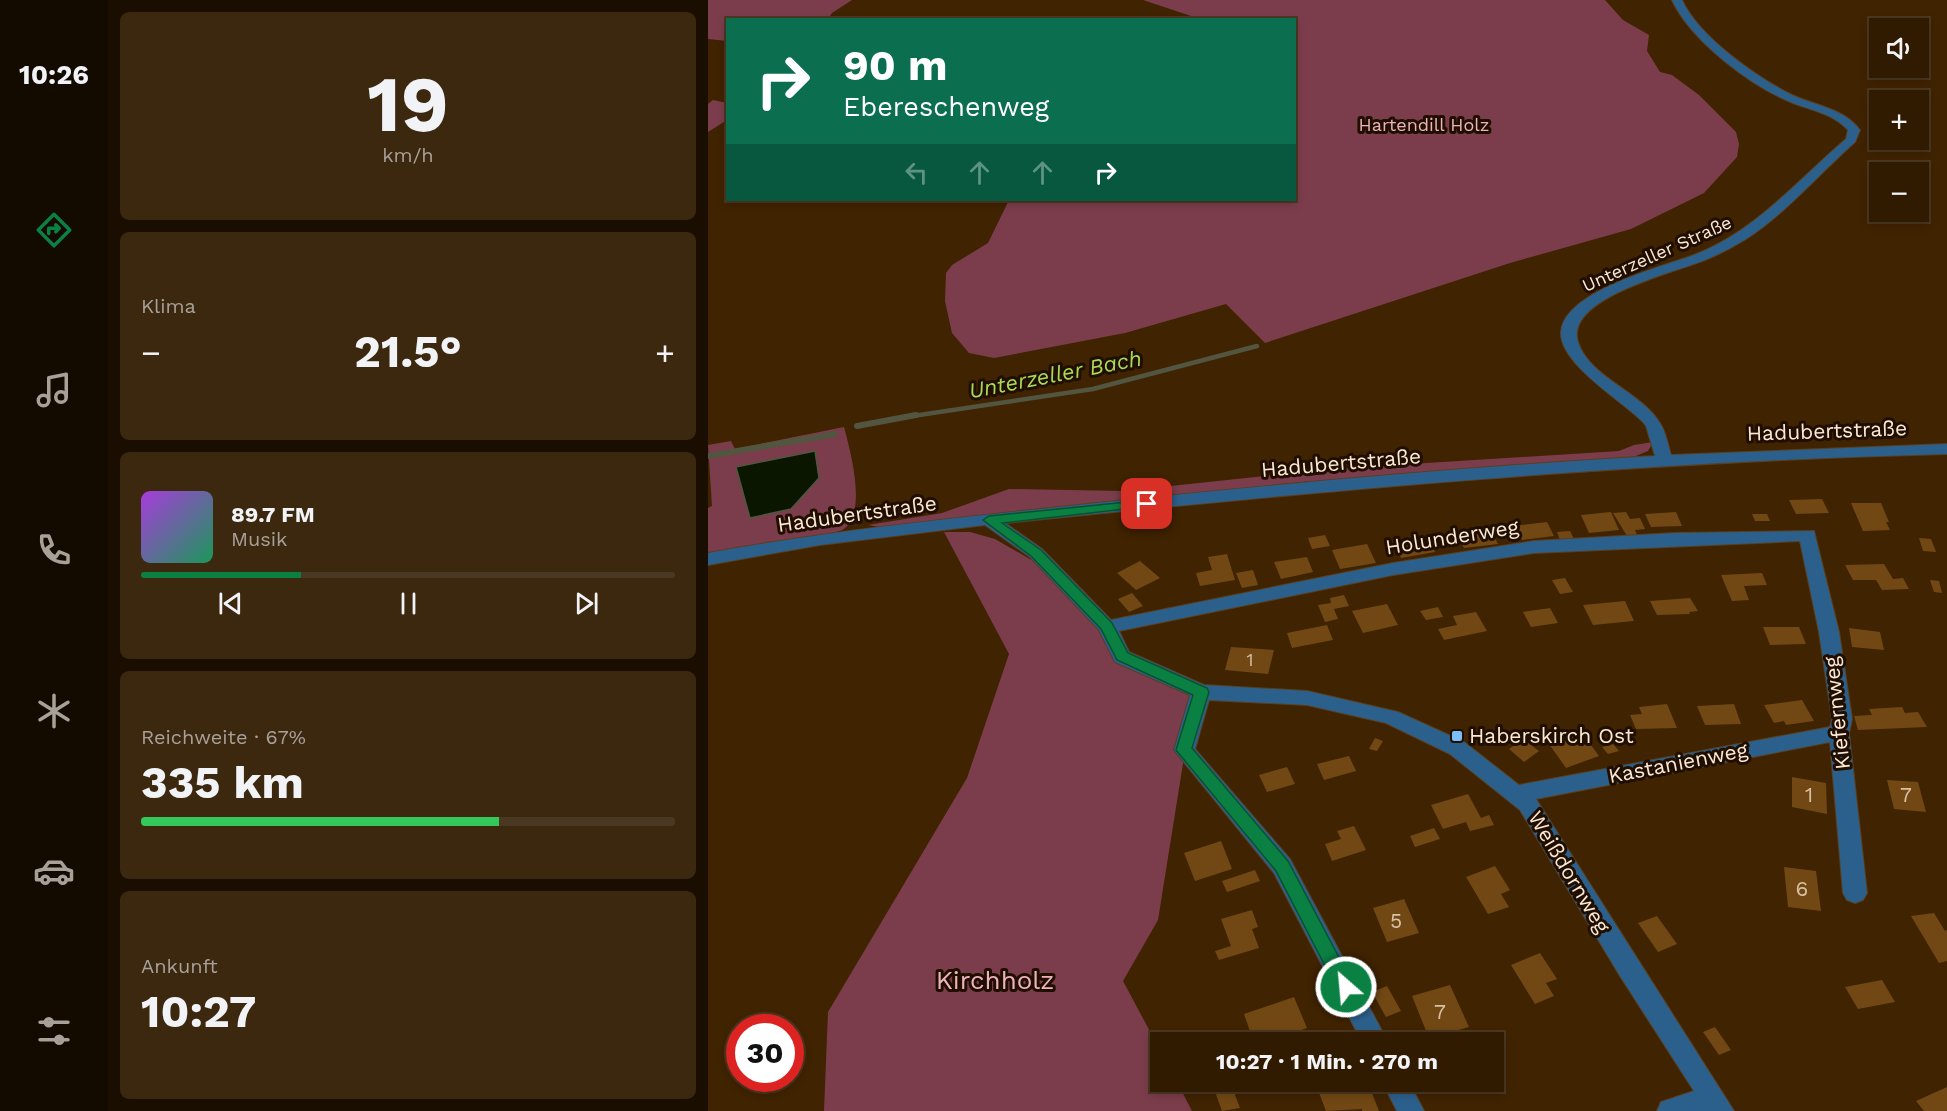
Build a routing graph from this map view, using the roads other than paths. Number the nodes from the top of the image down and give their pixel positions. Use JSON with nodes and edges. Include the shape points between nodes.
{"nodes":[{"id":1,"x":1677,"y":0,"type":"edge"},
{"id":2,"x":1947,"y":449,"type":"edge"},
{"id":3,"x":1664,"y":460,"type":"junction"},
{"id":4,"x":989,"y":520,"type":"junction"},
{"id":5,"x":1808,"y":535,"type":"joint"},
{"id":6,"x":708,"y":560,"type":"edge"},
{"id":7,"x":1107,"y":627,"type":"junction"},
{"id":8,"x":1201,"y":692,"type":"junction"},
{"id":9,"x":1839,"y":733,"type":"junction"},
{"id":10,"x":1517,"y":794,"type":"junction"},
{"id":11,"x":1855,"y":893,"type":"dead end"},
{"id":12,"x":1370,"y":1032,"type":"edge"},
{"id":13,"x":1401,"y":1092,"type":"edge"},
{"id":14,"x":1717,"y":1104,"type":"edge"},
{"id":15,"x":1411,"y":1111,"type":"edge"},
{"id":16,"x":1670,"y":1111,"type":"edge"}],
"edges":[{"from":1,"to":3,"type":"street","name":"Unterzeller Straße","via":[[1691,24],[1763,84],[1839,117],[1854,130],[1851,140],[1744,235],[1702,256],[1604,294],[1585,306],[1570,324],[1568,332],[1578,356],[1648,418]]},
{"from":2,"to":3,"type":"street","name":"Hadubertstraße"},
{"from":3,"to":4,"type":"street","name":"Hadubertstraße","via":[[1406,479]]},
{"from":4,"to":6,"type":"street","name":"Hadubertstraße","via":[[848,536]]},
{"from":4,"to":7,"type":"street","name":"Weißdornweg","via":[[1036,553]]},
{"from":5,"to":7,"type":"street","name":"Holunderweg","via":[[1534,547],[1393,569]]},
{"from":5,"to":9,"type":"street","name":"Kiefernweg","via":[[1829,632],[1842,719]]},
{"from":7,"to":8,"type":"street","name":"Weißdornweg","via":[[1122,657]]},
{"from":8,"to":10,"type":"street","name":"Weißdornweg","via":[[1307,698],[1391,717],[1457,748]]},
{"from":8,"to":12,"type":"street","via":[[1184,750],[1282,866]]},
{"from":9,"to":10,"type":"street","name":"Kastanienweg"},
{"from":9,"to":11,"type":"street","name":"Kiefernweg"},
{"from":10,"to":14,"type":"street","name":"Weißdornweg","via":[[1528,804]]},
{"from":13,"to":15,"type":"street"},
{"from":14,"to":16,"type":"street"}]}
